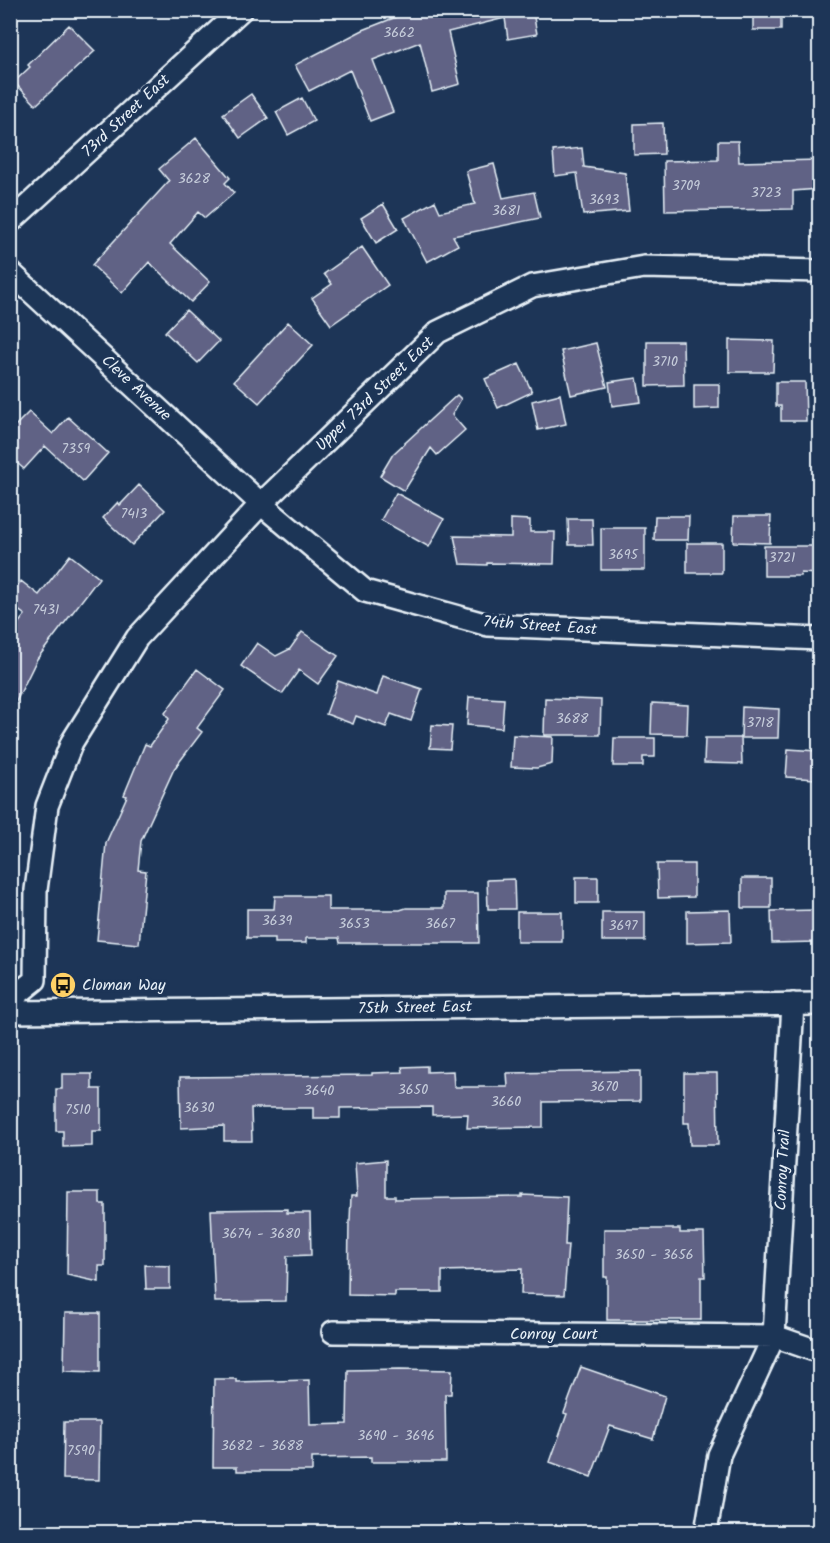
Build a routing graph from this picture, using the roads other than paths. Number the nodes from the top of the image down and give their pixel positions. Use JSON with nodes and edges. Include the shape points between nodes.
{"nodes":[{"id":1,"x":241,"y":10,"type":"edge"},
{"id":2,"x":10,"y":222,"type":"edge"},
{"id":3,"x":819,"y":271,"type":"edge"},
{"id":4,"x":10,"y":272,"type":"edge"},
{"id":5,"x":261,"y":504,"type":"junction"},
{"id":6,"x":819,"y":639,"type":"edge"},
{"id":7,"x":10,"y":1000,"type":"edge"},
{"id":8,"x":793,"y":1004,"type":"junction"},
{"id":9,"x":819,"y":1004,"type":"edge"},
{"id":10,"x":10,"y":1012,"type":"edge"},
{"id":11,"x":333,"y":1332,"type":"dead end"},
{"id":12,"x":774,"y":1336,"type":"junction"},
{"id":13,"x":819,"y":1352,"type":"edge"},
{"id":14,"x":706,"y":1533,"type":"edge"}],
"edges":[{"from":1,"to":2,"type":"street","name":"73rd Street East"},
{"from":3,"to":5,"type":"street","name":"Upper 73rd Street East","via":[[644,267],[532,286],[438,332]]},
{"from":4,"to":5,"type":"street","name":"Cleve Avenue"},
{"from":5,"to":6,"type":"street","name":"74th Street East","via":[[365,591],[488,625]]},
{"from":5,"to":7,"type":"street","via":[[138,638],[72,742],[47,806],[36,890],[35,980]]},
{"from":8,"to":9,"type":"street","name":"75th Street East"},
{"from":8,"to":10,"type":"street","name":"75th Street East"},
{"from":8,"to":12,"type":"street","name":"Conroy Trail"},
{"from":11,"to":12,"type":"street","name":"Conroy Court"},
{"from":12,"to":13,"type":"street"},
{"from":12,"to":14,"type":"street","name":"Conroy Trail","via":[[719,1455]]}]}
